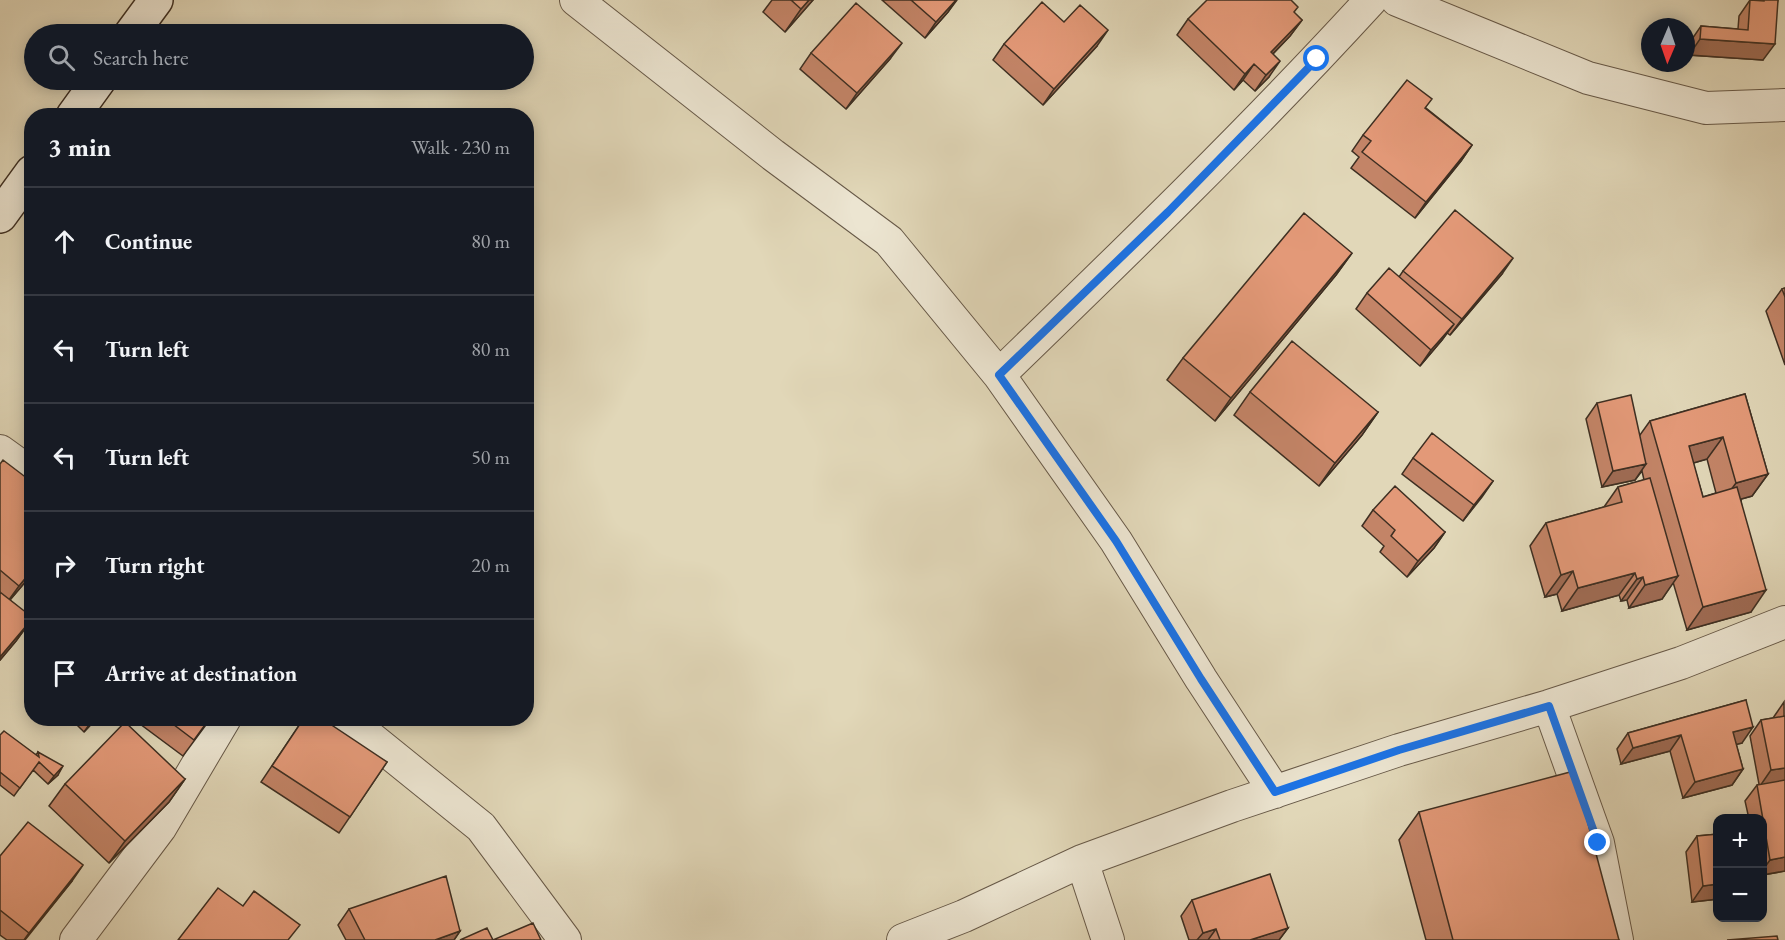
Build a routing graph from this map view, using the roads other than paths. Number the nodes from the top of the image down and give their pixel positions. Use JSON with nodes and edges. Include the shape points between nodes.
{"nodes":[{"id":1,"x":156,"y":0,"type":"edge"},
{"id":2,"x":576,"y":0,"type":"edge"},
{"id":3,"x":1371,"y":0,"type":"edge"},
{"id":4,"x":1397,"y":0,"type":"edge"},
{"id":5,"x":138,"y":24,"type":"edge"},
{"id":6,"x":92,"y":90,"type":"edge"},
{"id":7,"x":1785,"y":105,"type":"edge"},
{"id":8,"x":79,"y":108,"type":"edge"},
{"id":9,"x":24,"y":183,"type":"edge"},
{"id":10,"x":0,"y":216,"type":"edge"},
{"id":11,"x":999,"y":375,"type":"junction"},
{"id":12,"x":0,"y":451,"type":"edge"},
{"id":13,"x":24,"y":468,"type":"edge"},
{"id":14,"x":1785,"y":622,"type":"edge"},
{"id":15,"x":1549,"y":706,"type":"junction"},
{"id":16,"x":220,"y":726,"type":"edge"},
{"id":17,"x":356,"y":726,"type":"edge"},
{"id":18,"x":1275,"y":792,"type":"junction"},
{"id":19,"x":1082,"y":861,"type":"junction"},
{"id":20,"x":75,"y":940,"type":"edge"},
{"id":21,"x":566,"y":940,"type":"edge"},
{"id":22,"x":903,"y":940,"type":"edge"},
{"id":23,"x":1108,"y":940,"type":"edge"},
{"id":24,"x":1617,"y":940,"type":"edge"}],
"edges":[{"from":1,"to":5,"type":"main road"},
{"from":2,"to":11,"type":"street","via":[[889,242]]},
{"from":3,"to":11,"type":"street","via":[[1168,212]]},
{"from":4,"to":7,"type":"street","via":[[1588,78],[1706,108]]},
{"from":6,"to":8,"type":"main road"},
{"from":9,"to":10,"type":"main road"},
{"from":11,"to":18,"type":"street","via":[[1116,541]]},
{"from":12,"to":13,"type":"street"},
{"from":14,"to":15,"type":"street","via":[[1681,663]]},
{"from":15,"to":18,"type":"street"},
{"from":15,"to":24,"type":"street","via":[[1598,843]]},
{"from":16,"to":20,"type":"street","via":[[160,828]]},
{"from":17,"to":21,"type":"street","via":[[481,826]]},
{"from":18,"to":19,"type":"street"},
{"from":19,"to":22,"type":"street"},
{"from":19,"to":23,"type":"street"}]}
